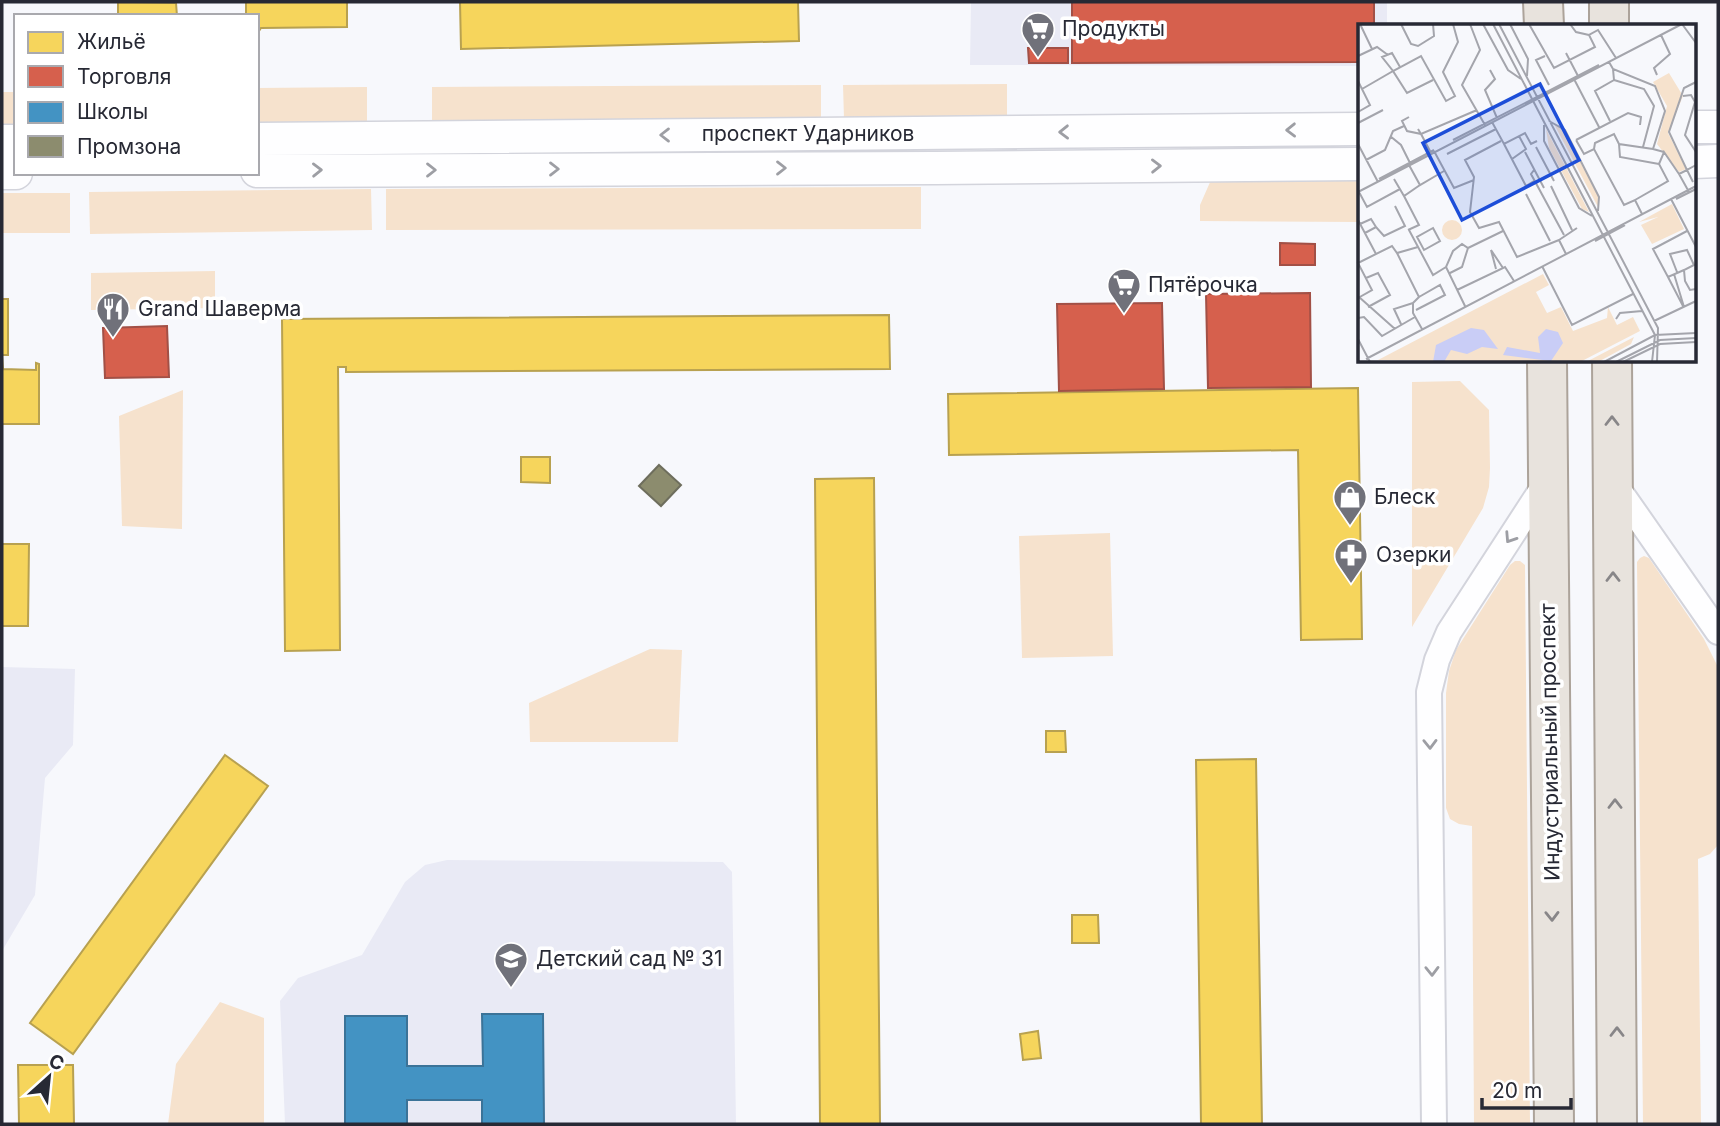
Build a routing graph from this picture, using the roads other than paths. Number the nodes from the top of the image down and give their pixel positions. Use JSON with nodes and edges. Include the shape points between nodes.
{"nodes":[{"id":1,"x":1543,"y":2,"type":"edge"},
{"id":2,"x":1609,"y":2,"type":"edge"},
{"id":3,"x":1544,"y":24,"type":"edge"},
{"id":4,"x":1609,"y":24,"type":"edge"},
{"id":5,"x":1696,"y":127,"type":"edge"},
{"id":6,"x":1718,"y":127,"type":"edge"},
{"id":7,"x":1358,"y":130,"type":"edge"},
{"id":8,"x":259,"y":139,"type":"edge"},
{"id":9,"x":1718,"y":161,"type":"edge"},
{"id":10,"x":1696,"y":162,"type":"edge"},
{"id":11,"x":1358,"y":164,"type":"edge"},
{"id":12,"x":259,"y":171,"type":"edge"},
{"id":13,"x":1547,"y":362,"type":"edge"},
{"id":14,"x":1612,"y":362,"type":"edge"},
{"id":15,"x":1548,"y":481,"type":"junction"},
{"id":16,"x":1613,"y":481,"type":"junction"},
{"id":17,"x":1718,"y":632,"type":"edge"},
{"id":18,"x":1434,"y":1124,"type":"edge"},
{"id":19,"x":1554,"y":1124,"type":"edge"},
{"id":20,"x":1618,"y":1124,"type":"edge"}],
"edges":[{"from":1,"to":3,"type":"main road"},
{"from":2,"to":4,"type":"main road"},
{"from":5,"to":6,"type":"street"},
{"from":7,"to":8,"type":"street","name":"проспект Ударников","one_way":true},
{"from":9,"to":10,"type":"street"},
{"from":12,"to":11,"type":"street","name":"проспект Ударников","one_way":true},
{"from":13,"to":15,"type":"main road","name":"Индустриальный проспект"},
{"from":16,"to":14,"type":"main road","one_way":true},
{"from":15,"to":18,"type":"street","one_way":true,"via":[[1449,632],[1429,692]]},
{"from":15,"to":19,"type":"main road","name":"Индустриальный проспект","one_way":true},
{"from":16,"to":17,"type":"street"},
{"from":20,"to":16,"type":"main road","one_way":true}]}
